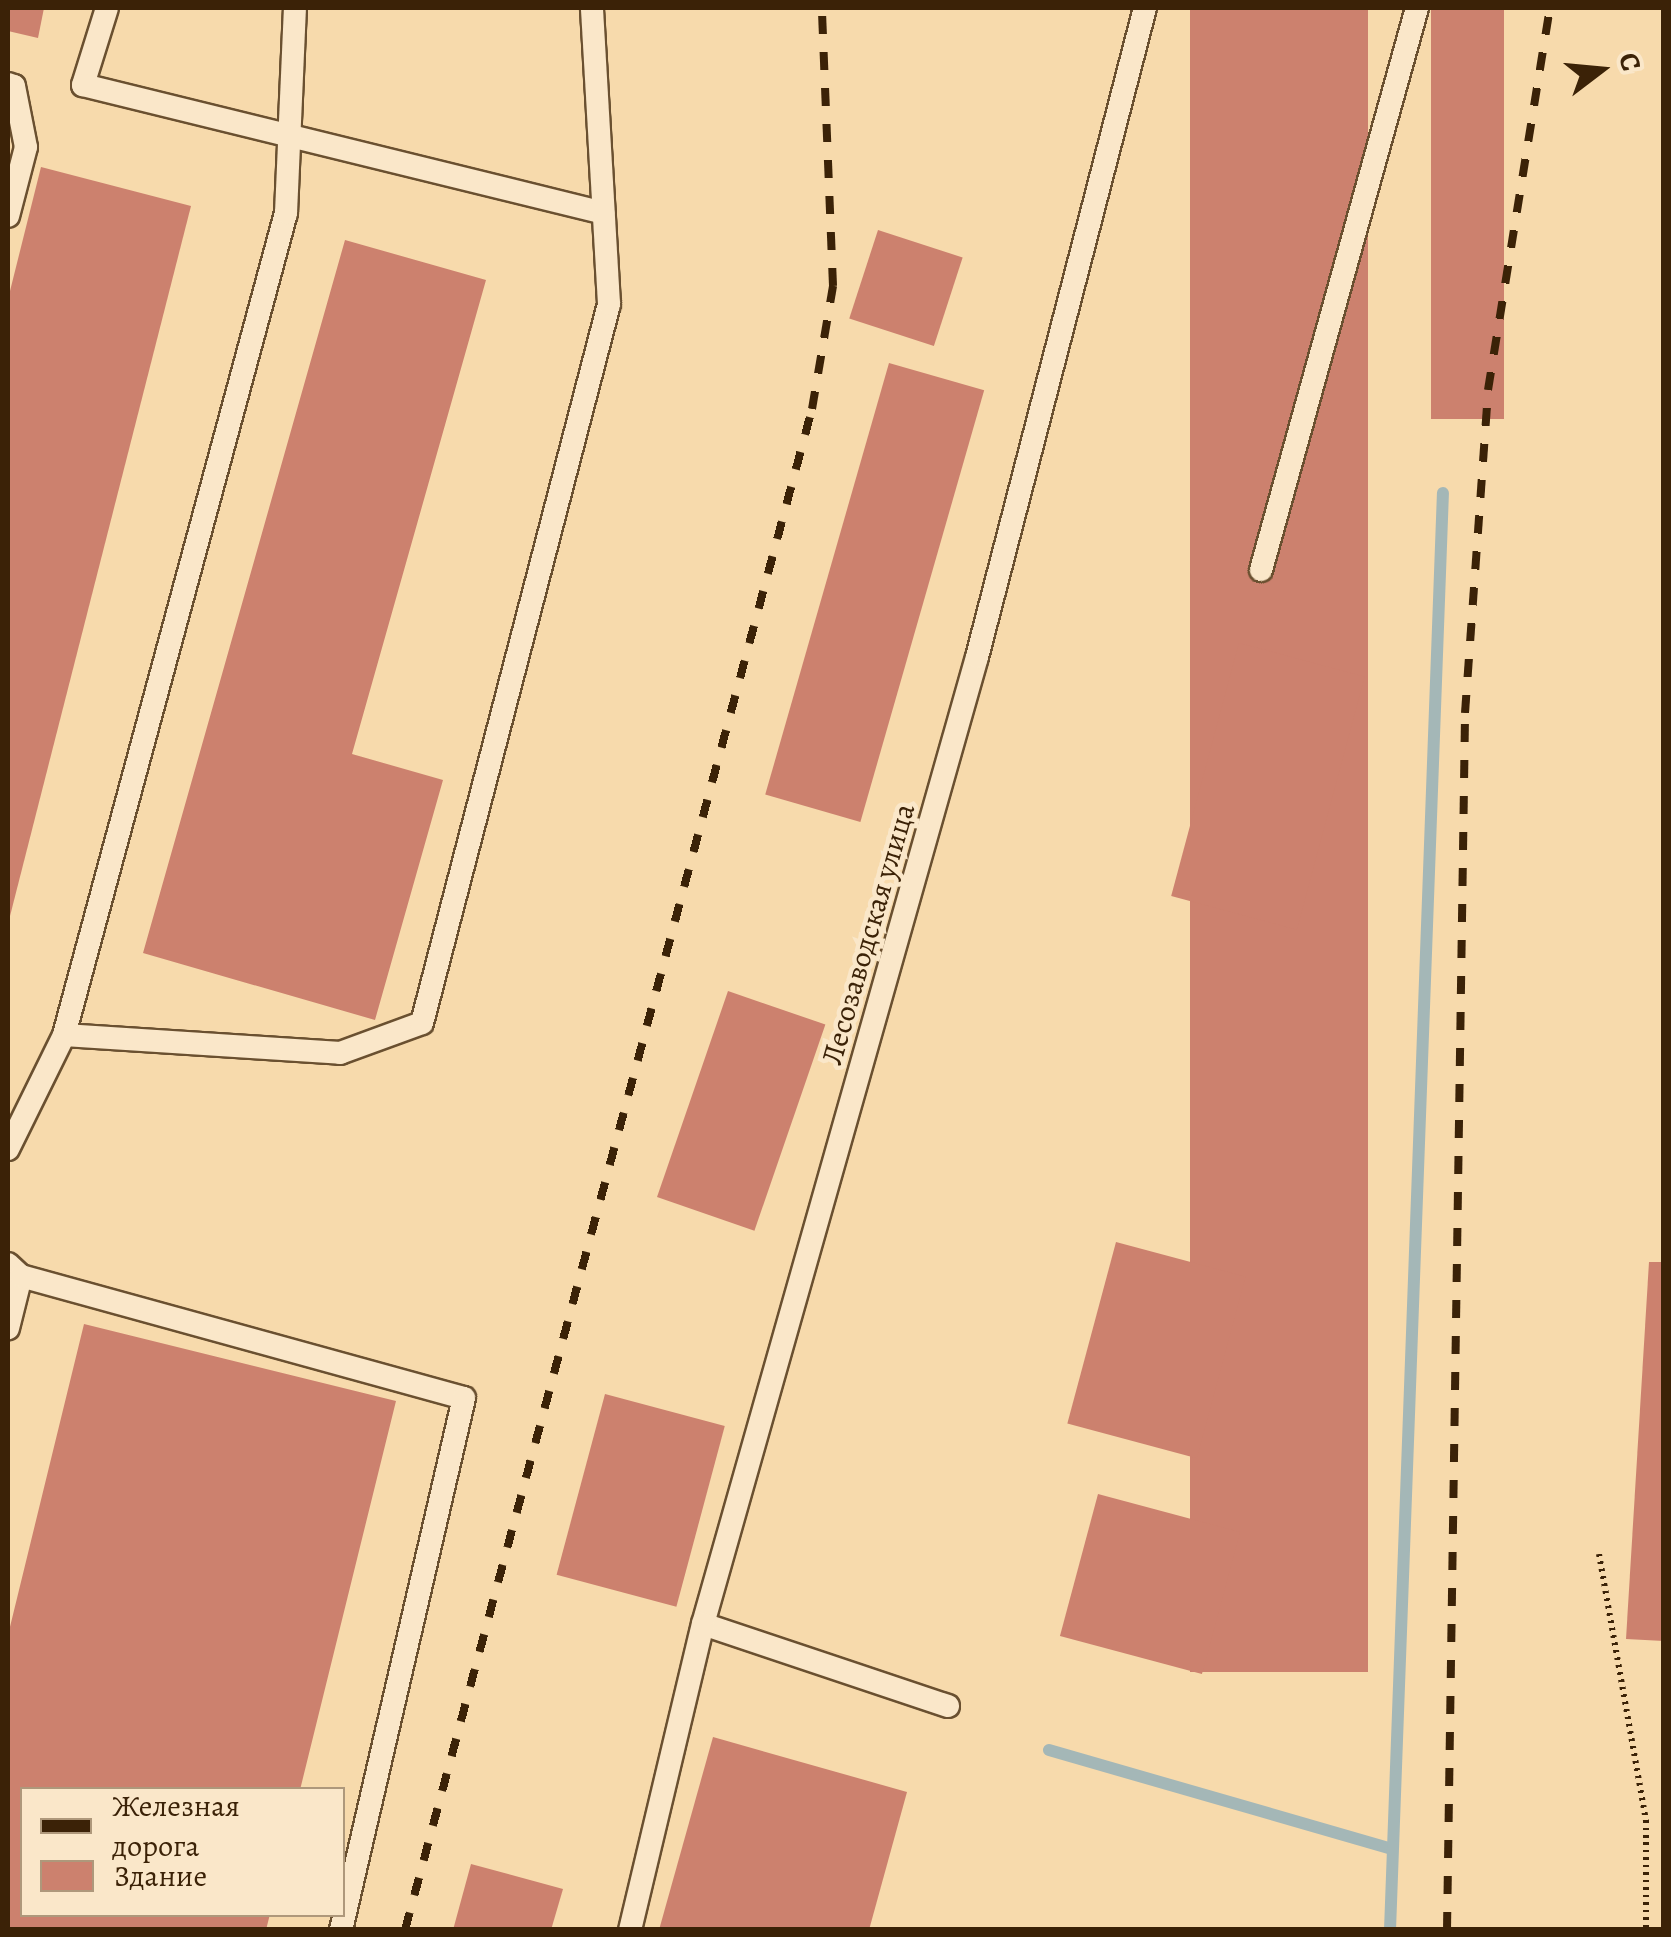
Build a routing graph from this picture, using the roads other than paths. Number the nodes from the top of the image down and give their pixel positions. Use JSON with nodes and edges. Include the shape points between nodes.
{"nodes":[{"id":1,"x":107,"y":8,"type":"edge"},
{"id":2,"x":296,"y":8,"type":"edge"},
{"id":3,"x":592,"y":8,"type":"edge"},
{"id":4,"x":1145,"y":8,"type":"edge"},
{"id":5,"x":1417,"y":8,"type":"edge"},
{"id":6,"x":8,"y":84,"type":"edge"},
{"id":7,"x":292,"y":134,"type":"junction"},
{"id":8,"x":604,"y":212,"type":"junction"},
{"id":9,"x":8,"y":216,"type":"edge"},
{"id":10,"x":1261,"y":570,"type":"dead end"},
{"id":11,"x":64,"y":1035,"type":"junction"},
{"id":12,"x":8,"y":1149,"type":"edge"},
{"id":13,"x":14,"y":1270,"type":"edge"},
{"id":14,"x":8,"y":1328,"type":"edge"},
{"id":15,"x":703,"y":1624,"type":"junction"},
{"id":16,"x":948,"y":1706,"type":"dead end"},
{"id":17,"x":345,"y":1913,"type":"edge"},
{"id":18,"x":630,"y":1930,"type":"edge"}],
"edges":[{"from":1,"to":7,"type":"lane","via":[[83,85]]},
{"from":2,"to":7,"type":"lane"},
{"from":3,"to":8,"type":"lane"},
{"from":4,"to":15,"type":"lane","name":"Лесозаводская улица","via":[[977,657]]},
{"from":5,"to":10,"type":"lane"},
{"from":6,"to":9,"type":"lane","via":[[14,86],[26,147]]},
{"from":7,"to":8,"type":"lane"},
{"from":7,"to":11,"type":"lane","via":[[286,213]]},
{"from":8,"to":11,"type":"lane","via":[[610,304],[422,1023],[340,1053]]},
{"from":11,"to":12,"type":"lane"},
{"from":13,"to":14,"type":"lane"},
{"from":13,"to":17,"type":"lane","via":[[464,1398]]},
{"from":15,"to":16,"type":"lane"},
{"from":15,"to":18,"type":"lane","name":"Лесозаводская улица"}]}
